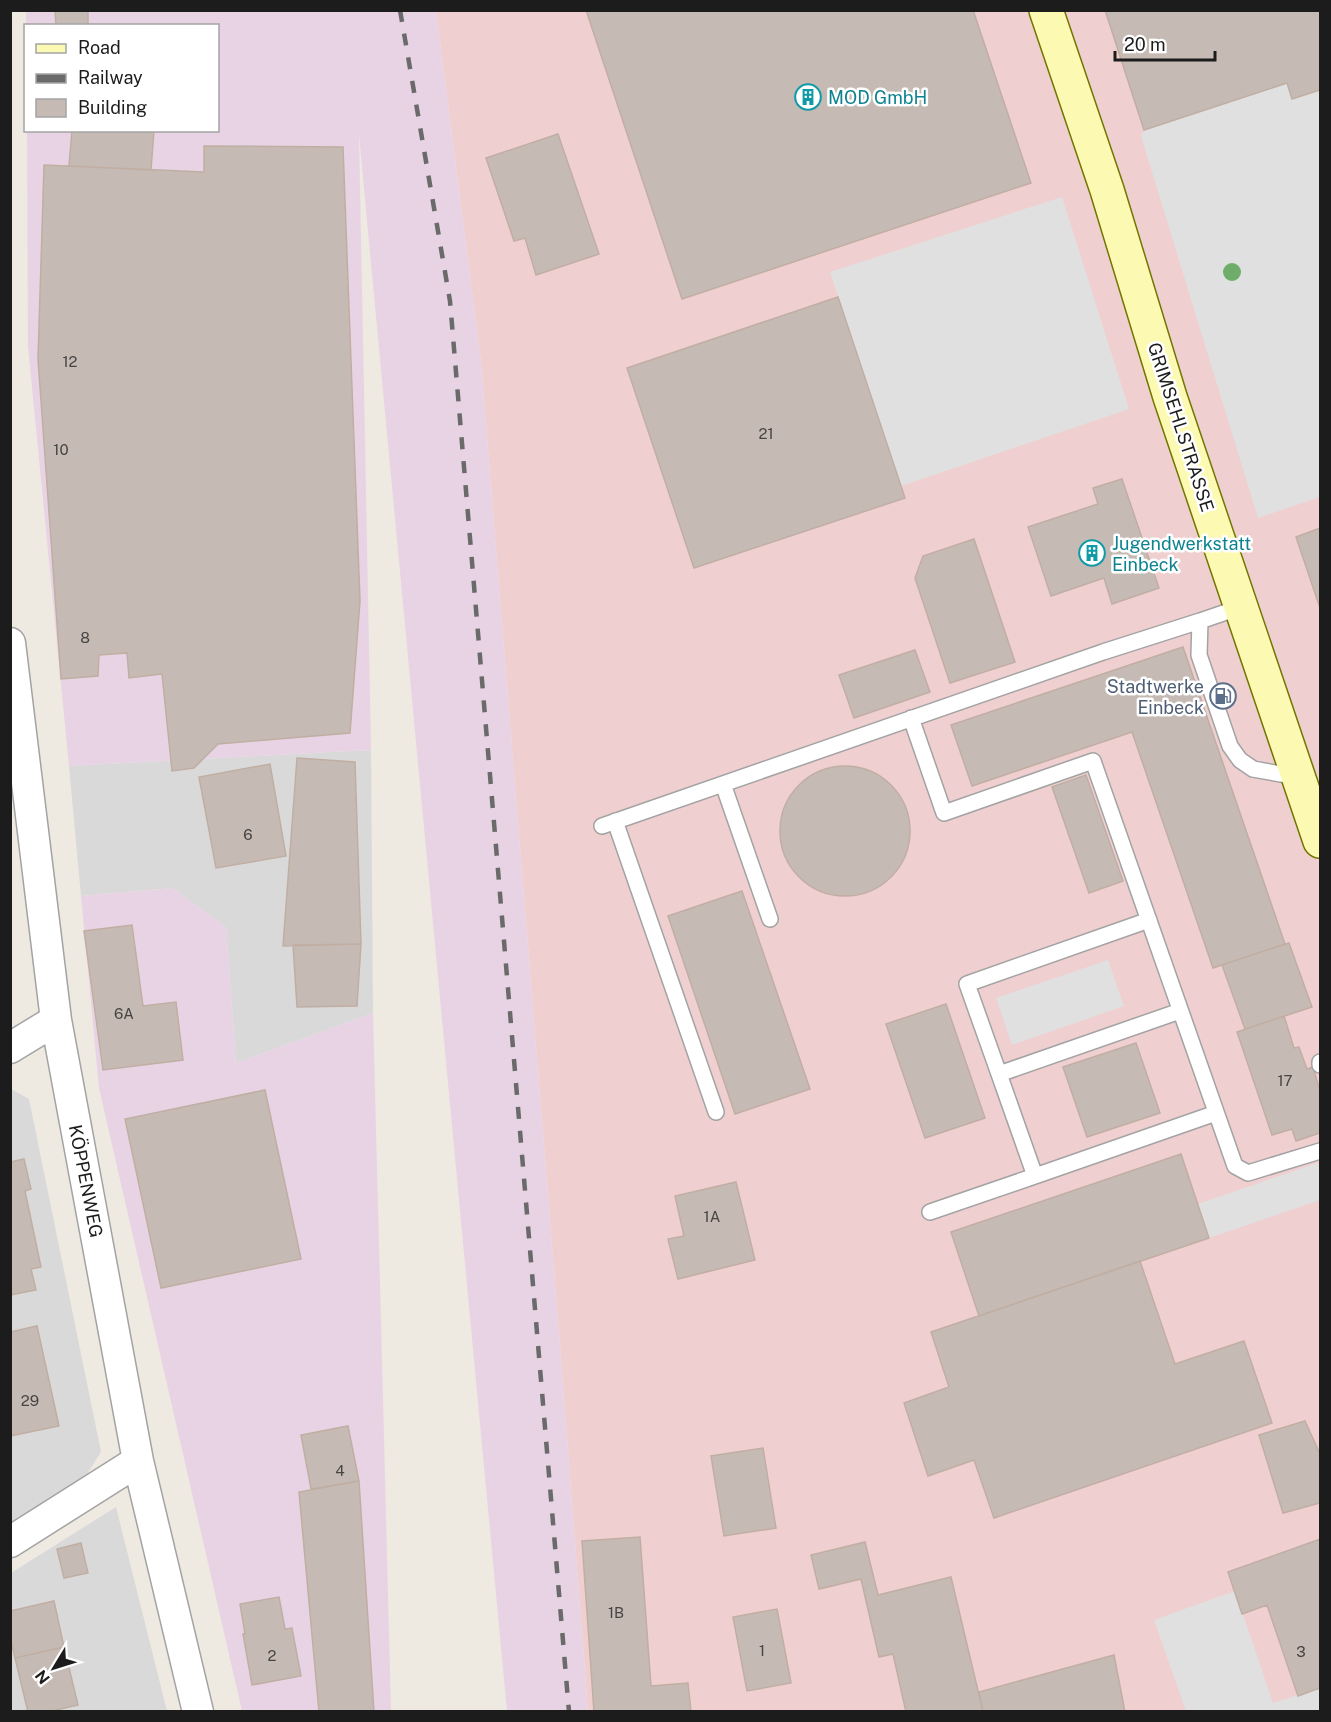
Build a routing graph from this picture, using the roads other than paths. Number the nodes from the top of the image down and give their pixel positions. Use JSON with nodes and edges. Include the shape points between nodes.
{"nodes":[{"id":1,"x":1047,"y":10,"type":"edge"},
{"id":2,"x":1241,"y":607,"type":"junction"},
{"id":3,"x":1200,"y":621,"type":"junction"},
{"id":4,"x":10,"y":643,"type":"edge"},
{"id":5,"x":911,"y":718,"type":"junction"},
{"id":6,"x":1299,"y":777,"type":"junction"},
{"id":7,"x":723,"y":784,"type":"junction"},
{"id":8,"x":1320,"y":841,"type":"edge"},
{"id":9,"x":770,"y":919,"type":"dead end"},
{"id":10,"x":1149,"y":920,"type":"junction"},
{"id":11,"x":1180,"y":1011,"type":"junction"},
{"id":12,"x":56,"y":1020,"type":"junction"},
{"id":13,"x":10,"y":1048,"type":"edge"},
{"id":14,"x":999,"y":1074,"type":"junction"},
{"id":15,"x":716,"y":1112,"type":"dead end"},
{"id":16,"x":1216,"y":1113,"type":"junction"},
{"id":17,"x":1320,"y":1151,"type":"edge"},
{"id":18,"x":1035,"y":1176,"type":"junction"},
{"id":19,"x":930,"y":1212,"type":"dead end"},
{"id":20,"x":138,"y":1461,"type":"junction"},
{"id":21,"x":10,"y":1542,"type":"edge"},
{"id":22,"x":198,"y":1712,"type":"edge"}],
"edges":[{"from":1,"to":2,"type":"main road","name":"GRIMSEHLSTRASSE"},
{"from":2,"to":3,"type":"lane"},
{"from":2,"to":6,"type":"main road","name":"GRIMSEHLSTRASSE"},
{"from":3,"to":5,"type":"lane"},
{"from":3,"to":6,"type":"lane","via":[[1199,655],[1230,746],[1253,769]]},
{"from":4,"to":12,"type":"street","name":"KÖPPENWEG"},
{"from":5,"to":7,"type":"lane"},
{"from":5,"to":10,"type":"lane","via":[[944,813],[1093,761]]},
{"from":6,"to":8,"type":"main road","name":"GRIMSEHLSTRASSE"},
{"from":7,"to":9,"type":"lane"},
{"from":7,"to":15,"type":"lane","via":[[608,824]]},
{"from":10,"to":11,"type":"lane"},
{"from":10,"to":14,"type":"lane","via":[[967,984]]},
{"from":11,"to":14,"type":"lane"},
{"from":11,"to":16,"type":"lane"},
{"from":12,"to":13,"type":"street"},
{"from":12,"to":20,"type":"street","name":"KÖPPENWEG"},
{"from":14,"to":18,"type":"lane"},
{"from":16,"to":17,"type":"lane","via":[[1235,1166],[1248,1173]]},
{"from":16,"to":18,"type":"lane"},
{"from":18,"to":19,"type":"lane"},
{"from":20,"to":21,"type":"street"},
{"from":20,"to":22,"type":"street","name":"KÖPPENWEG"}]}
